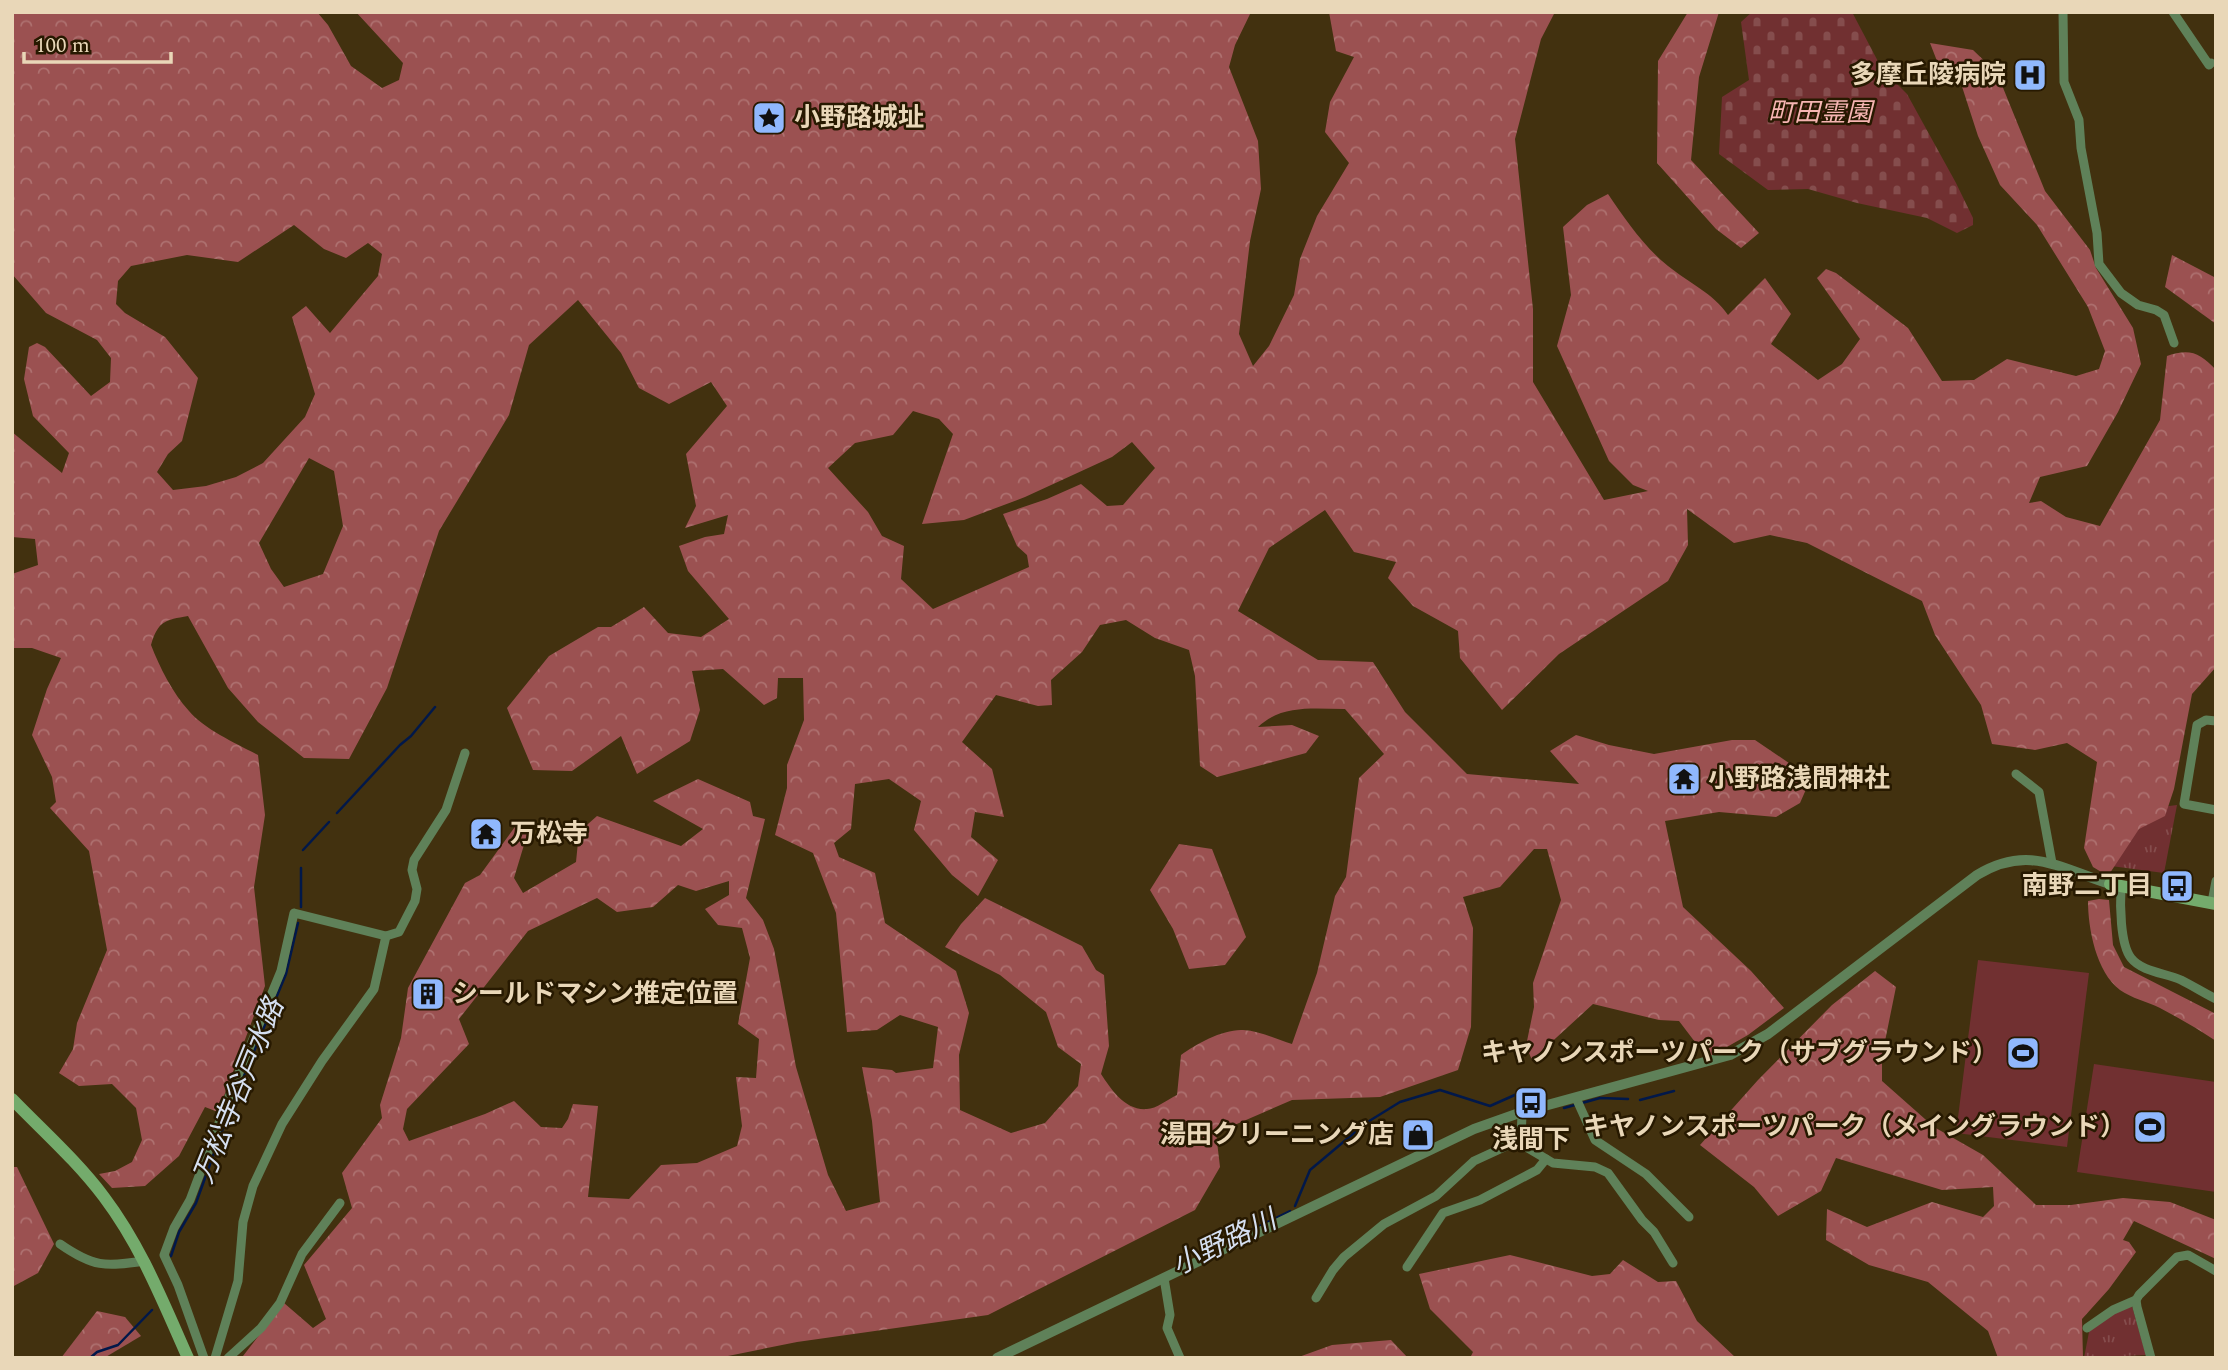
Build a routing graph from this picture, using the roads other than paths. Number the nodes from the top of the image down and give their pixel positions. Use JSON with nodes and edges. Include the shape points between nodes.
{"nodes":[{"id":1,"x":2063,"y":12,"type":"edge"},
{"id":2,"x":2173,"y":12,"type":"edge"},
{"id":3,"x":2211,"y":63,"type":"dead end"},
{"id":4,"x":2175,"y":343,"type":"dead end"},
{"id":5,"x":2216,"y":721,"type":"edge"},
{"id":6,"x":465,"y":753,"type":"dead end"},
{"id":7,"x":2016,"y":774,"type":"dead end"},
{"id":8,"x":2216,"y":810,"type":"edge"},
{"id":9,"x":2052,"y":863,"type":"junction"},
{"id":10,"x":2216,"y":881,"type":"edge"},
{"id":11,"x":2115,"y":886,"type":"junction"},
{"id":12,"x":2215,"y":902,"type":"edge"},
{"id":13,"x":386,"y":936,"type":"junction"},
{"id":14,"x":2216,"y":999,"type":"edge"},
{"id":15,"x":1576,"y":1098,"type":"junction"},
{"id":16,"x":12,"y":1099,"type":"edge"},
{"id":17,"x":1522,"y":1112,"type":"junction"},
{"id":18,"x":1521,"y":1144,"type":"junction"},
{"id":19,"x":1546,"y":1159,"type":"junction"},
{"id":20,"x":340,"y":1203,"type":"dead end"},
{"id":21,"x":1689,"y":1217,"type":"dead end"},
{"id":22,"x":60,"y":1244,"type":"dead end"},
{"id":23,"x":144,"y":1261,"type":"junction"},
{"id":24,"x":1673,"y":1263,"type":"dead end"},
{"id":25,"x":1407,"y":1267,"type":"dead end"},
{"id":26,"x":2216,"y":1271,"type":"edge"},
{"id":27,"x":1164,"y":1278,"type":"junction"},
{"id":28,"x":1316,"y":1298,"type":"dead end"},
{"id":29,"x":2136,"y":1300,"type":"junction"},
{"id":30,"x":2087,"y":1328,"type":"dead end"},
{"id":31,"x":188,"y":1358,"type":"edge"},
{"id":32,"x":204,"y":1358,"type":"edge"},
{"id":33,"x":215,"y":1358,"type":"edge"},
{"id":34,"x":228,"y":1358,"type":"edge"},
{"id":35,"x":997,"y":1358,"type":"edge"},
{"id":36,"x":1180,"y":1358,"type":"edge"},
{"id":37,"x":2151,"y":1358,"type":"edge"}],
"edges":[{"from":1,"to":4,"type":"street","via":[[2064,82],[2079,120],[2099,264],[2120,293],[2164,315]]},
{"from":2,"to":3,"type":"street"},
{"from":5,"to":8,"type":"street","via":[[2197,725],[2184,804]]},
{"from":6,"to":13,"type":"street","via":[[446,810],[414,860],[415,901],[399,932]]},
{"from":7,"to":9,"type":"street","via":[[2039,792]]},
{"from":9,"to":11,"type":"street"},
{"from":9,"to":15,"type":"street","via":[[2015,860],[1992,866],[1769,1034],[1730,1055]]},
{"from":10,"to":12,"type":"street"},
{"from":11,"to":12,"type":"main road"},
{"from":11,"to":14,"type":"street","via":[[2132,959]]},
{"from":13,"to":32,"type":"street","via":[[294,914],[281,971],[191,1200],[164,1255]]},
{"from":13,"to":33,"type":"street","via":[[374,989],[282,1124],[253,1186],[243,1222],[238,1281]]},
{"from":15,"to":17,"type":"street"},
{"from":15,"to":21,"type":"street","via":[[1595,1140],[1646,1174]]},
{"from":16,"to":23,"type":"main road","via":[[86,1174]]},
{"from":17,"to":18,"type":"street"},
{"from":17,"to":27,"type":"street","via":[[1474,1129]]},
{"from":18,"to":19,"type":"street"},
{"from":18,"to":28,"type":"street","via":[[1474,1161],[1436,1196],[1384,1224],[1344,1257]]},
{"from":19,"to":24,"type":"street","via":[[1608,1173]]},
{"from":19,"to":25,"type":"street","via":[[1526,1176],[1443,1213]]},
{"from":20,"to":34,"type":"street","via":[[303,1254],[261,1328]]},
{"from":22,"to":23,"type":"street","via":[[104,1266]]},
{"from":23,"to":31,"type":"main road"},
{"from":26,"to":29,"type":"street","via":[[2188,1255],[2177,1257]]},
{"from":27,"to":35,"type":"street"},
{"from":27,"to":36,"type":"street","via":[[1170,1315],[1167,1328]]},
{"from":29,"to":30,"type":"street"},
{"from":29,"to":37,"type":"street"}]}
